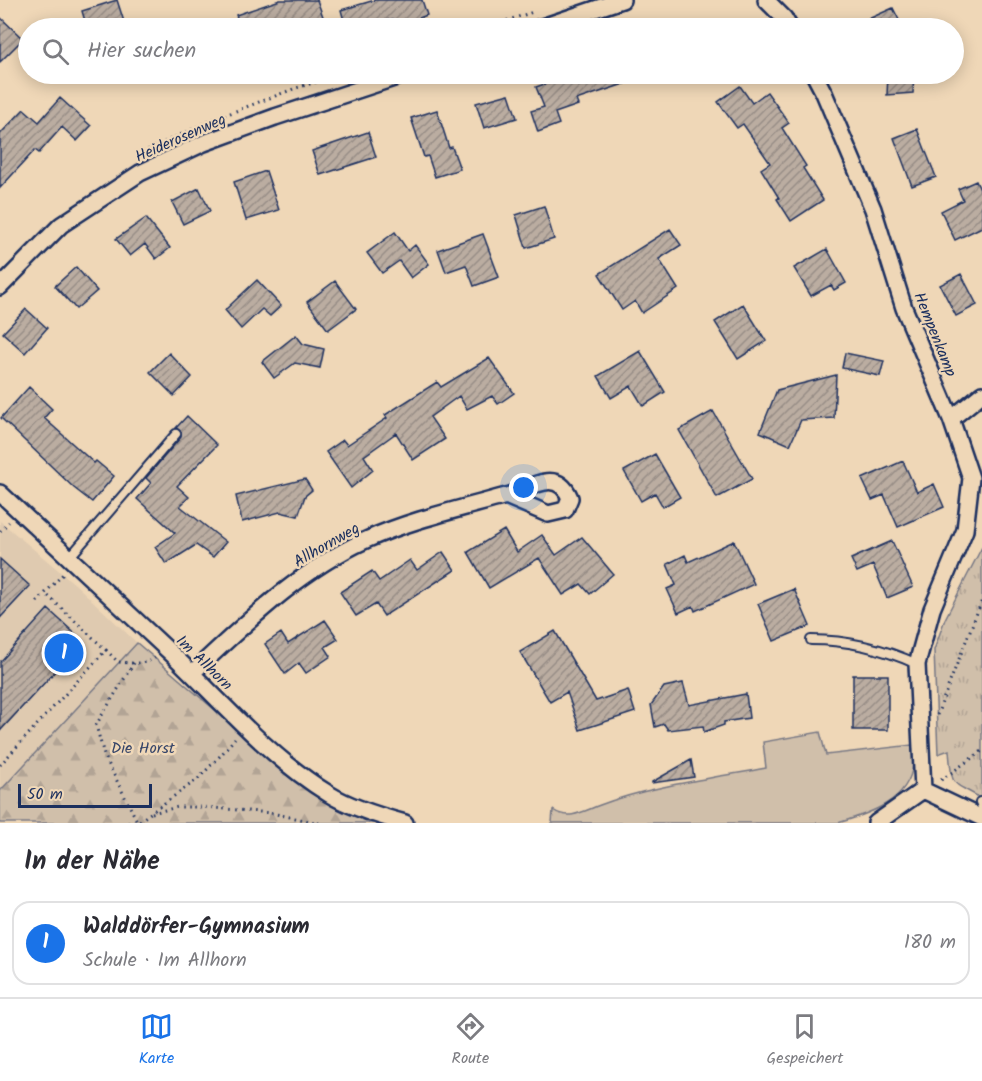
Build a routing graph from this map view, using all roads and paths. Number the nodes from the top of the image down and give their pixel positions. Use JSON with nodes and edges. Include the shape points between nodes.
{"nodes":[{"id":1,"x":622,"y":0,"type":"edge"},
{"id":2,"x":766,"y":0,"type":"edge"},
{"id":3,"x":535,"y":11,"type":"dead end"},
{"id":4,"x":514,"y":18,"type":"edge"},
{"id":5,"x":569,"y":18,"type":"edge"},
{"id":6,"x":784,"y":18,"type":"edge"},
{"id":7,"x":376,"y":84,"type":"edge"},
{"id":8,"x":819,"y":84,"type":"edge"},
{"id":9,"x":0,"y":287,"type":"edge"},
{"id":10,"x":982,"y":394,"type":"edge"},
{"id":11,"x":951,"y":419,"type":"junction"},
{"id":12,"x":176,"y":434,"type":"dead end"},
{"id":13,"x":0,"y":493,"type":"edge"},
{"id":14,"x":506,"y":496,"type":"dead end"},
{"id":15,"x":69,"y":558,"type":"junction"},
{"id":16,"x":54,"y":583,"type":"dead end"},
{"id":17,"x":45,"y":593,"type":"junction"},
{"id":18,"x":982,"y":600,"type":"edge"},
{"id":19,"x":37,"y":602,"type":"dead end"},
{"id":20,"x":811,"y":640,"type":"dead end"},
{"id":21,"x":106,"y":650,"type":"junction"},
{"id":22,"x":167,"y":650,"type":"junction"},
{"id":23,"x":134,"y":663,"type":"junction"},
{"id":24,"x":917,"y":664,"type":"junction"},
{"id":25,"x":192,"y":673,"type":"junction"},
{"id":26,"x":933,"y":724,"type":"dead end"},
{"id":27,"x":244,"y":725,"type":"junction"},
{"id":28,"x":982,"y":751,"type":"edge"},
{"id":29,"x":0,"y":765,"type":"edge"},
{"id":30,"x":939,"y":770,"type":"dead end"},
{"id":31,"x":942,"y":780,"type":"junction"},
{"id":32,"x":948,"y":784,"type":"dead end"},
{"id":33,"x":923,"y":790,"type":"junction"},
{"id":34,"x":152,"y":813,"type":"junction"},
{"id":35,"x":982,"y":818,"type":"edge"},
{"id":36,"x":128,"y":823,"type":"edge"},
{"id":37,"x":138,"y":823,"type":"edge"},
{"id":38,"x":319,"y":823,"type":"edge"},
{"id":39,"x":405,"y":823,"type":"edge"},
{"id":40,"x":876,"y":823,"type":"edge"}],
"edges":[{"from":1,"to":5,"type":"street"},
{"from":2,"to":6,"type":"street"},
{"from":3,"to":4,"type":"path"},
{"from":7,"to":9,"type":"street","name":"Heiderosenweg","via":[[204,143],[140,173],[61,225]]},
{"from":8,"to":11,"type":"street","name":"Hempenkamp","via":[[873,209],[904,308]]},
{"from":10,"to":11,"type":"street"},
{"from":11,"to":24,"type":"street","name":"Hempenkamp","via":[[971,478],[965,530],[932,609]]},
{"from":12,"to":15,"type":"lane"},
{"from":13,"to":15,"type":"street","name":"Im Allhorn"},
{"from":14,"to":25,"type":"street","name":"Allhornweg","via":[[367,539],[334,556],[279,595]]},
{"from":15,"to":22,"type":"street","name":"Im Allhorn"},
{"from":16,"to":17,"type":"path"},
{"from":17,"to":19,"type":"path"},
{"from":17,"to":21,"type":"path"},
{"from":18,"to":26,"type":"path"},
{"from":20,"to":24,"type":"lane","via":[[865,647]]},
{"from":21,"to":23,"type":"path","via":[[118,662]]},
{"from":21,"to":29,"type":"path"},
{"from":22,"to":23,"type":"path","via":[[150,661]]},
{"from":22,"to":25,"type":"street","name":"Im Allhorn"},
{"from":23,"to":37,"type":"path","via":[[96,725],[104,755]]},
{"from":24,"to":33,"type":"street","name":"Hempenkamp"},
{"from":25,"to":27,"type":"street","name":"Im Allhorn"},
{"from":27,"to":34,"type":"path","via":[[198,779]]},
{"from":27,"to":39,"type":"street","name":"Im Allhorn","via":[[330,795]]},
{"from":28,"to":31,"type":"path"},
{"from":30,"to":31,"type":"path"},
{"from":31,"to":32,"type":"path"},
{"from":33,"to":35,"type":"street"},
{"from":33,"to":40,"type":"street"},
{"from":34,"to":37,"type":"path"},
{"from":34,"to":38,"type":"path","via":[[203,807],[271,813]]},
{"from":36,"to":37,"type":"path"}]}
